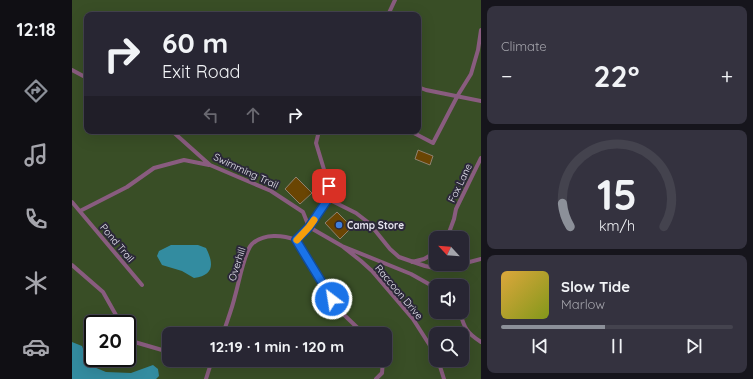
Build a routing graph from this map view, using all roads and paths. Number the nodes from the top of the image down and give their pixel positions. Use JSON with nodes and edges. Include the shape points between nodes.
{"nodes":[{"id":1,"x":395,"y":0,"type":"edge"},
{"id":2,"x":389,"y":12,"type":"edge"},
{"id":3,"x":481,"y":30,"type":"edge"},
{"id":4,"x":480,"y":50,"type":"edge"},
{"id":5,"x":72,"y":70,"type":"edge"},
{"id":6,"x":84,"y":76,"type":"edge"},
{"id":7,"x":421,"y":88,"type":"edge"},
{"id":8,"x":458,"y":96,"type":"junction"},
{"id":9,"x":481,"y":101,"type":"edge"},
{"id":10,"x":175,"y":134,"type":"edge"},
{"id":11,"x":318,"y":134,"type":"edge"},
{"id":12,"x":416,"y":134,"type":"edge"},
{"id":13,"x":481,"y":158,"type":"edge"},
{"id":14,"x":210,"y":165,"type":"junction"},
{"id":15,"x":328,"y":199,"type":"junction"},
{"id":16,"x":72,"y":202,"type":"edge"},
{"id":17,"x":80,"y":211,"type":"junction"},
{"id":18,"x":309,"y":227,"type":"junction"},
{"id":19,"x":449,"y":231,"type":"edge"},
{"id":20,"x":296,"y":240,"type":"junction"},
{"id":21,"x":342,"y":246,"type":"junction"},
{"id":22,"x":429,"y":256,"type":"edge"},
{"id":23,"x":481,"y":259,"type":"edge"},
{"id":24,"x":412,"y":262,"type":"junction"},
{"id":25,"x":469,"y":262,"type":"edge"},
{"id":26,"x":72,"y":264,"type":"edge"},
{"id":27,"x":429,"y":267,"type":"edge"},
{"id":28,"x":429,"y":284,"type":"edge"},
{"id":29,"x":142,"y":285,"type":"dead end"},
{"id":30,"x":115,"y":315,"type":"edge"},
{"id":31,"x":462,"y":319,"type":"edge"},
{"id":32,"x":225,"y":327,"type":"edge"},
{"id":33,"x":357,"y":327,"type":"edge"},
{"id":34,"x":136,"y":342,"type":"edge"},
{"id":35,"x":481,"y":342,"type":"edge"},
{"id":36,"x":429,"y":344,"type":"edge"},
{"id":37,"x":162,"y":350,"type":"edge"},
{"id":38,"x":210,"y":367,"type":"edge"},
{"id":39,"x":382,"y":367,"type":"edge"},
{"id":40,"x":440,"y":367,"type":"edge"},
{"id":41,"x":206,"y":379,"type":"edge"},
{"id":42,"x":376,"y":379,"type":"edge"},
{"id":43,"x":444,"y":379,"type":"edge"}],
"edges":[{"from":1,"to":2,"type":"lane"},
{"from":3,"to":4,"type":"lane"},
{"from":4,"to":8,"type":"lane","via":[[471,74]]},
{"from":5,"to":6,"type":"lane"},
{"from":7,"to":8,"type":"lane"},
{"from":8,"to":9,"type":"lane"},
{"from":8,"to":12,"type":"lane","via":[[433,143]]},
{"from":10,"to":14,"type":"lane","name":"Swimming Trail"},
{"from":11,"to":15,"type":"lane","via":[[316,143],[329,186]]},
{"from":13,"to":19,"type":"lane","name":"Fox Lane","via":[[461,198]]},
{"from":14,"to":17,"type":"lane","via":[[184,160],[154,168],[127,187]]},
{"from":14,"to":18,"type":"lane","name":"Swimming Trail","via":[[271,191],[303,212]]},
{"from":15,"to":18,"type":"lane"},
{"from":15,"to":24,"type":"lane","via":[[356,213],[369,223],[390,249]]},
{"from":16,"to":17,"type":"lane","name":"Pond Trail"},
{"from":17,"to":29,"type":"lane","name":"Pond Trail"},
{"from":18,"to":20,"type":"lane"},
{"from":18,"to":21,"type":"lane"},
{"from":20,"to":32,"type":"lane","name":"Overhill","via":[[277,236],[262,238],[252,244],[246,254]]},
{"from":20,"to":33,"type":"lane","via":[[339,310]]},
{"from":21,"to":28,"type":"lane","via":[[411,274]]},
{"from":21,"to":36,"type":"lane","name":"Raccoon Drive","via":[[372,271],[413,319]]},
{"from":22,"to":24,"type":"lane"},
{"from":23,"to":25,"type":"lane"},
{"from":24,"to":27,"type":"lane"},
{"from":26,"to":30,"type":"lane","via":[[103,292]]},
{"from":31,"to":35,"type":"lane","via":[[468,333]]},
{"from":34,"to":37,"type":"lane"},
{"from":38,"to":41,"type":"lane"},
{"from":39,"to":42,"type":"lane","via":[[382,373]]},
{"from":40,"to":43,"type":"lane"}]}
